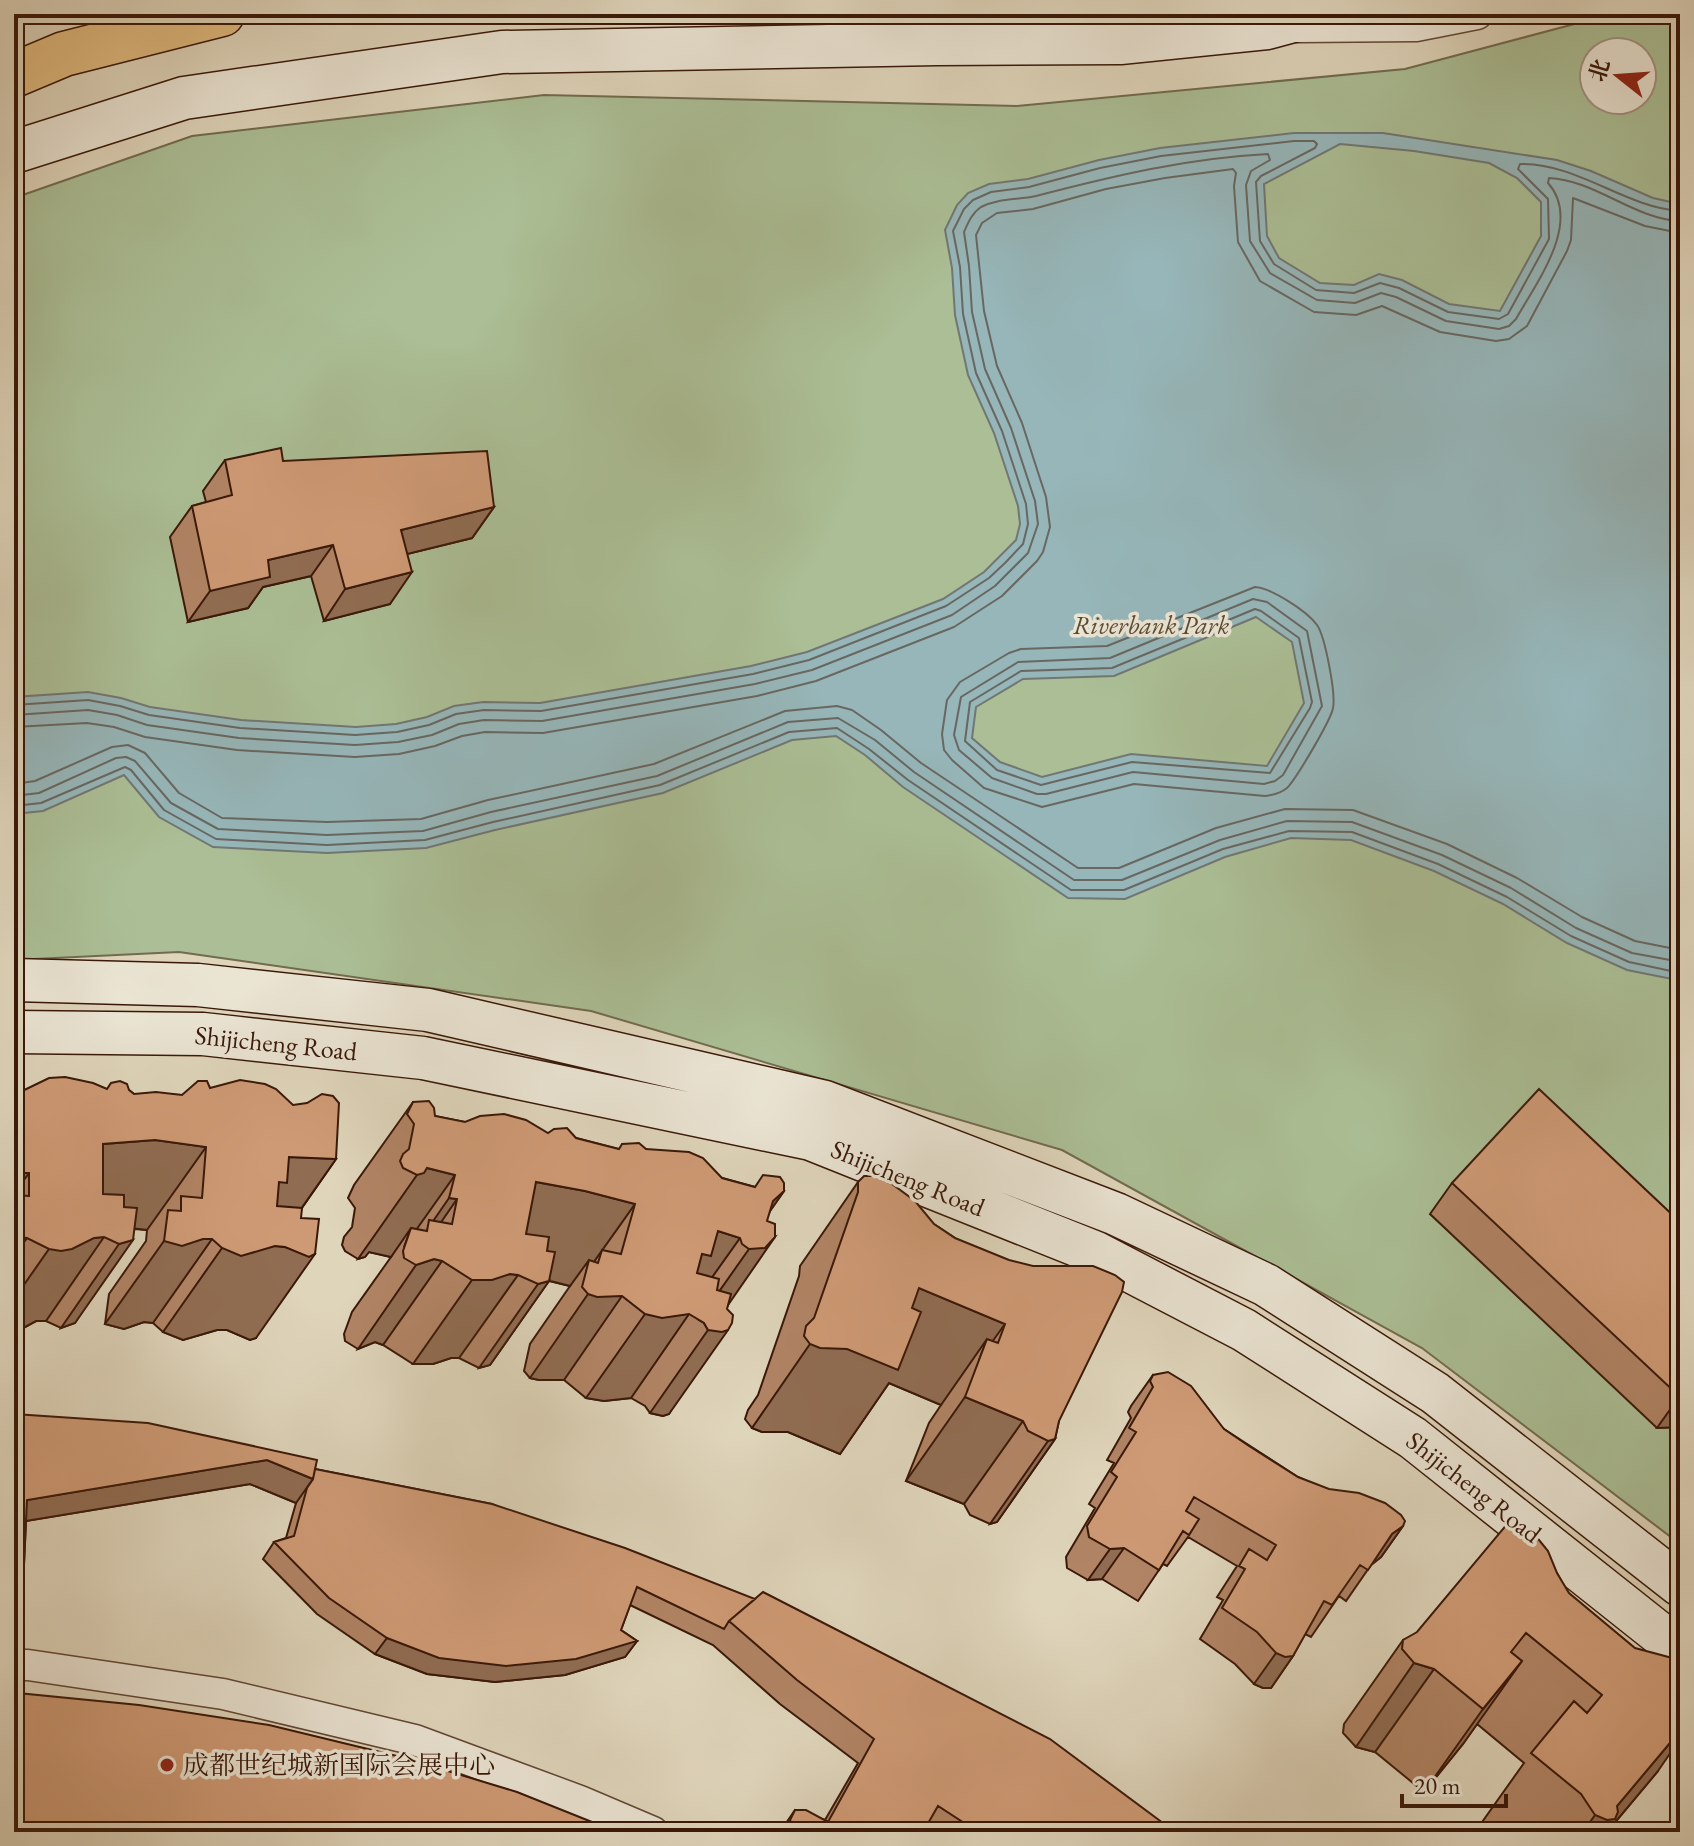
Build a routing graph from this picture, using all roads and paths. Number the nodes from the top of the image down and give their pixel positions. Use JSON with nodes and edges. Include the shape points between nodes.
{"nodes":[{"id":1,"x":222,"y":14,"type":"edge"},
{"id":2,"x":1319,"y":14,"type":"edge"},
{"id":3,"x":1477,"y":14,"type":"edge"},
{"id":4,"x":1267,"y":28,"type":"junction"},
{"id":5,"x":14,"y":75,"type":"edge"},
{"id":6,"x":14,"y":152,"type":"edge"},
{"id":7,"x":14,"y":980,"type":"edge"},
{"id":8,"x":14,"y":1032,"type":"edge"},
{"id":9,"x":1680,"y":1585,"type":"edge"},
{"id":10,"x":1680,"y":1650,"type":"edge"},
{"id":11,"x":14,"y":1665,"type":"edge"},
{"id":12,"x":653,"y":1832,"type":"edge"}],
"edges":[{"from":1,"to":5,"type":"highway","via":[[64,54]]},
{"from":2,"to":4,"type":"main road"},
{"from":3,"to":4,"type":"street","via":[[1416,26]]},
{"from":4,"to":6,"type":"main road","via":[[1120,43],[502,52],[184,98]]},
{"from":7,"to":9,"type":"main road","name":"Shijicheng Road","via":[[198,985],[428,1010],[825,1102],[1116,1214],[1266,1285],[1435,1393]]},
{"from":8,"to":10,"type":"main road","name":"Shijicheng Road","via":[[203,1034],[423,1058],[811,1139],[1094,1252],[1244,1330],[1413,1438]]},
{"from":11,"to":12,"type":"street","via":[[223,1694],[415,1740]]}]}
